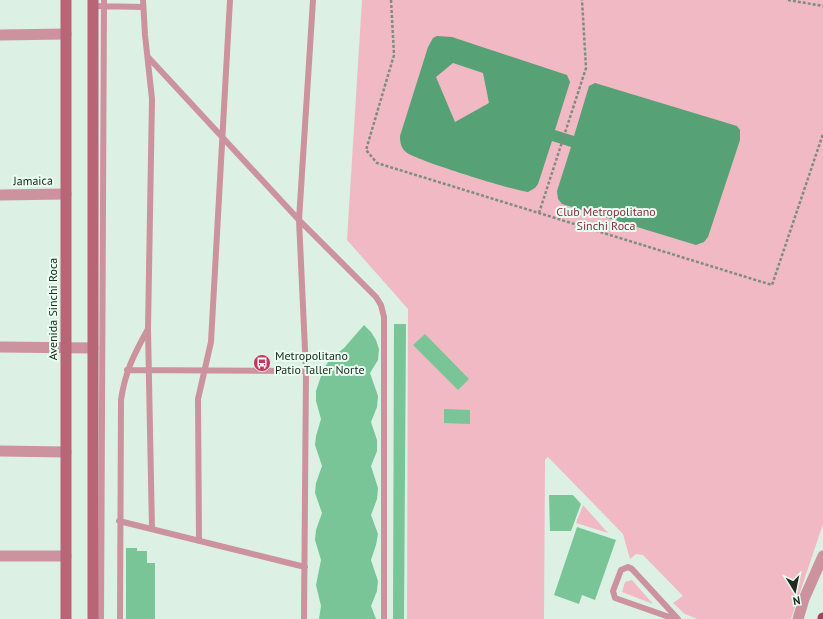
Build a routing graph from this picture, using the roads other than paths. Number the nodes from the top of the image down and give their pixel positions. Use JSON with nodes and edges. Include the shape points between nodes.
{"nodes":[{"id":1,"x":66,"y":0,"type":"edge"},
{"id":2,"x":143,"y":0,"type":"edge"},
{"id":3,"x":230,"y":0,"type":"edge"},
{"id":4,"x":313,"y":0,"type":"edge"},
{"id":5,"x":99,"y":3,"type":"edge"},
{"id":6,"x":143,"y":7,"type":"junction"},
{"id":7,"x":66,"y":34,"type":"junction"},
{"id":8,"x":0,"y":35,"type":"edge"},
{"id":9,"x":148,"y":57,"type":"junction"},
{"id":10,"x":221,"y":135,"type":"junction"},
{"id":11,"x":66,"y":194,"type":"junction"},
{"id":12,"x":0,"y":195,"type":"edge"},
{"id":13,"x":299,"y":220,"type":"junction"},
{"id":14,"x":148,"y":328,"type":"junction"},
{"id":15,"x":0,"y":347,"type":"edge"},
{"id":16,"x":66,"y":348,"type":"junction"},
{"id":17,"x":93,"y":348,"type":"junction"},
{"id":18,"x":127,"y":370,"type":"junction"},
{"id":19,"x":148,"y":370,"type":"junction"},
{"id":20,"x":205,"y":370,"type":"junction"},
{"id":21,"x":306,"y":371,"type":"junction"},
{"id":22,"x":0,"y":451,"type":"edge"},
{"id":23,"x":66,"y":452,"type":"junction"},
{"id":24,"x":119,"y":521,"type":"junction"},
{"id":25,"x":152,"y":529,"type":"junction"},
{"id":26,"x":198,"y":541,"type":"junction"},
{"id":27,"x":0,"y":556,"type":"edge"},
{"id":28,"x":66,"y":556,"type":"junction"},
{"id":29,"x":823,"y":556,"type":"edge"},
{"id":30,"x":305,"y":567,"type":"junction"},
{"id":31,"x":66,"y":619,"type":"edge"},
{"id":32,"x":93,"y":619,"type":"edge"},
{"id":33,"x":101,"y":619,"type":"edge"},
{"id":34,"x":120,"y":619,"type":"edge"},
{"id":35,"x":304,"y":619,"type":"edge"},
{"id":36,"x":384,"y":619,"type":"edge"},
{"id":37,"x":677,"y":619,"type":"edge"},
{"id":38,"x":798,"y":619,"type":"edge"}],
"edges":[{"from":1,"to":7,"type":"main road","name":"Avenida Sinchi Roca"},
{"from":2,"to":6,"type":"lane"},
{"from":3,"to":10,"type":"lane"},
{"from":4,"to":13,"type":"lane"},
{"from":5,"to":6,"type":"lane"},
{"from":5,"to":17,"type":"main road"},
{"from":5,"to":33,"type":"lane"},
{"from":6,"to":9,"type":"lane"},
{"from":7,"to":8,"type":"street"},
{"from":7,"to":11,"type":"main road","name":"Avenida Sinchi Roca"},
{"from":9,"to":10,"type":"lane"},
{"from":9,"to":14,"type":"lane","via":[[152,99]]},
{"from":10,"to":13,"type":"lane"},
{"from":10,"to":20,"type":"lane","via":[[211,342]]},
{"from":11,"to":12,"type":"street","name":"Jamaica"},
{"from":11,"to":16,"type":"main road","name":"Avenida Sinchi Roca"},
{"from":13,"to":21,"type":"lane"},
{"from":13,"to":36,"type":"lane","via":[[376,297],[384,317]]},
{"from":14,"to":18,"type":"lane"},
{"from":14,"to":19,"type":"lane"},
{"from":15,"to":16,"type":"street"},
{"from":16,"to":17,"type":"street"},
{"from":16,"to":23,"type":"main road","name":"Avenida Sinchi Roca"},
{"from":17,"to":32,"type":"main road"},
{"from":18,"to":19,"type":"lane"},
{"from":18,"to":24,"type":"lane","via":[[121,400]]},
{"from":19,"to":20,"type":"lane"},
{"from":19,"to":25,"type":"lane"},
{"from":20,"to":21,"type":"lane"},
{"from":20,"to":26,"type":"lane","via":[[198,399]]},
{"from":21,"to":30,"type":"lane"},
{"from":22,"to":23,"type":"street"},
{"from":23,"to":28,"type":"main road","name":"Avenida Sinchi Roca"},
{"from":24,"to":25,"type":"lane"},
{"from":24,"to":34,"type":"lane"},
{"from":25,"to":26,"type":"lane"},
{"from":26,"to":30,"type":"lane"},
{"from":27,"to":28,"type":"street"},
{"from":28,"to":31,"type":"main road","name":"Avenida Sinchi Roca"},
{"from":29,"to":38,"type":"street"},
{"from":30,"to":35,"type":"lane"},
{"from":37,"to":37,"type":"lane","via":[[615,598],[613,591],[621,570],[628,567],[632,569]]}]}
